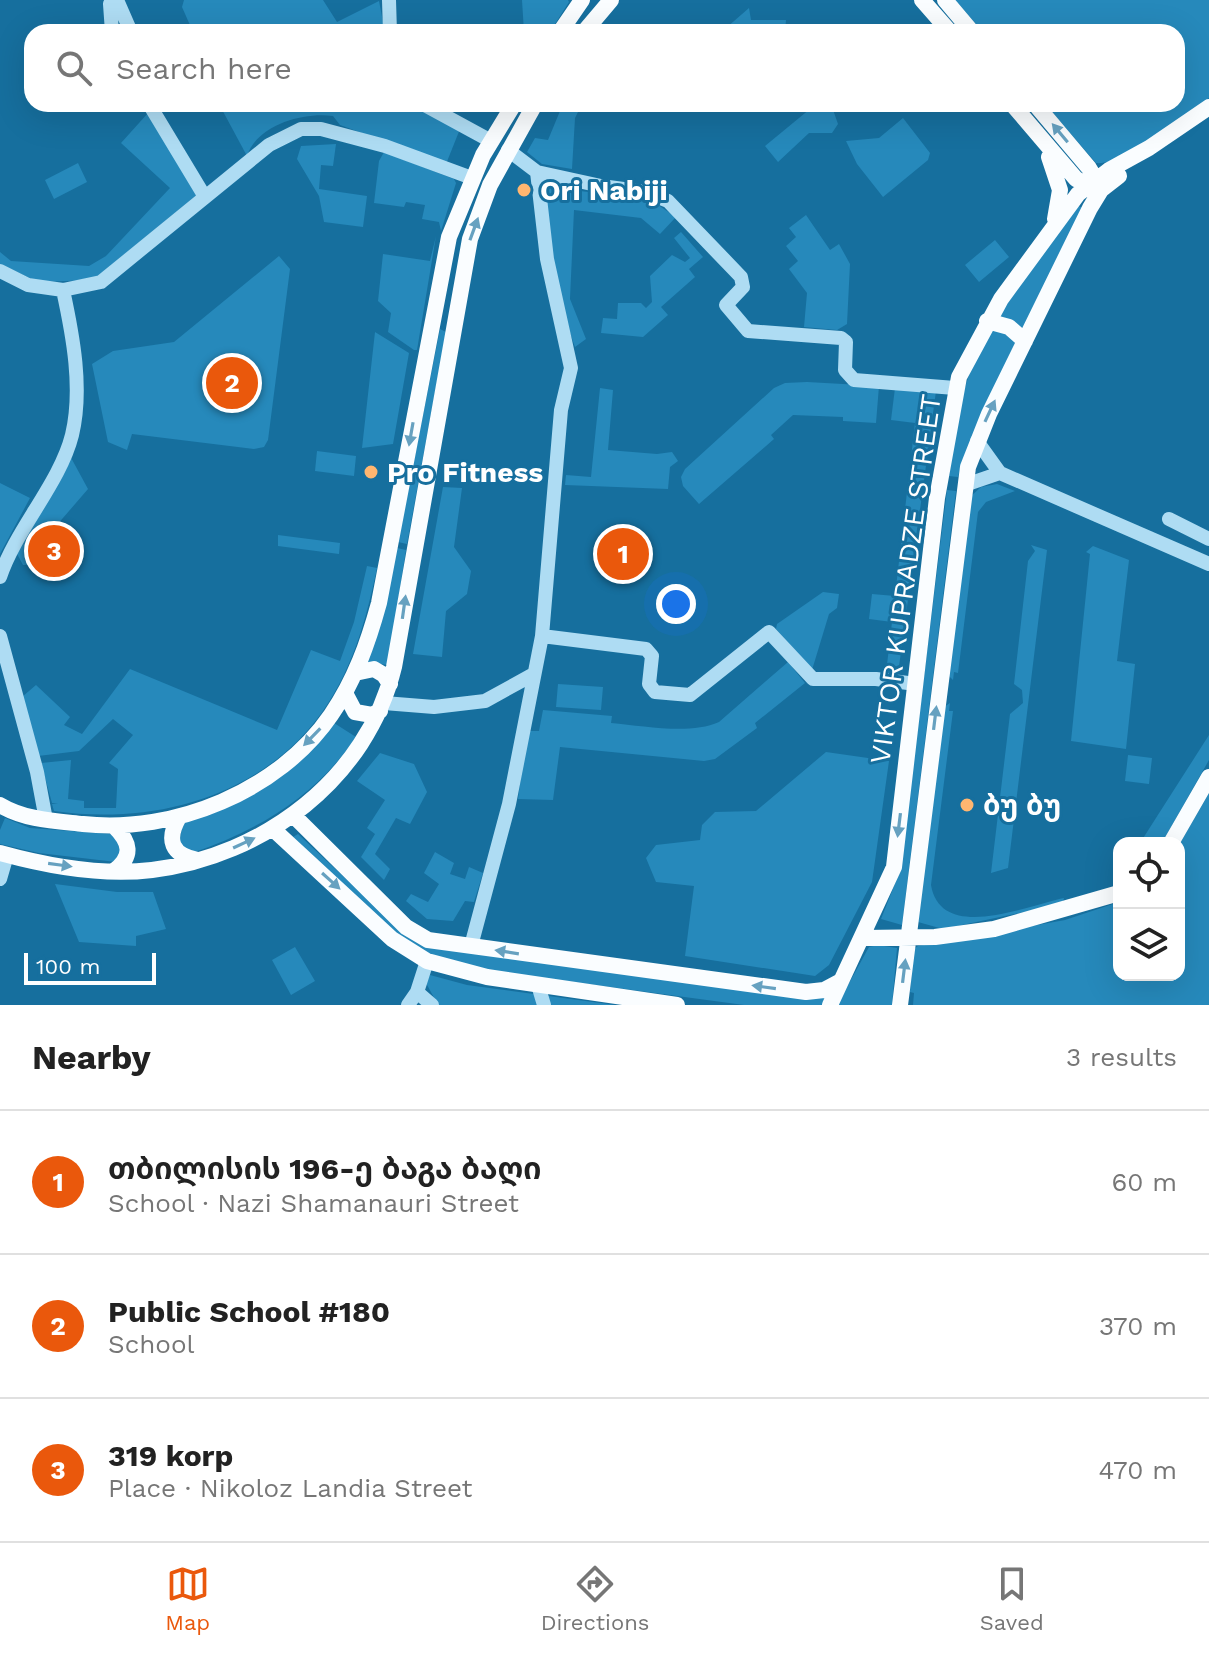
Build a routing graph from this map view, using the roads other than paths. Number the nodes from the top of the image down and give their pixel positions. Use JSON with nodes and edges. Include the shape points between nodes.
{"nodes":[{"id":1,"x":389,"y":0,"type":"edge"},
{"id":2,"x":582,"y":0,"type":"edge"},
{"id":3,"x":611,"y":0,"type":"edge"},
{"id":4,"x":922,"y":0,"type":"edge"},
{"id":5,"x":945,"y":0,"type":"edge"},
{"id":6,"x":111,"y":24,"type":"edge"},
{"id":7,"x":128,"y":24,"type":"edge"},
{"id":8,"x":390,"y":24,"type":"edge"},
{"id":9,"x":566,"y":24,"type":"edge"},
{"id":10,"x":591,"y":24,"type":"edge"},
{"id":11,"x":943,"y":24,"type":"edge"},
{"id":12,"x":965,"y":24,"type":"edge"},
{"id":13,"x":1209,"y":107,"type":"edge"},
{"id":14,"x":154,"y":112,"type":"edge"},
{"id":15,"x":438,"y":112,"type":"edge"},
{"id":16,"x":509,"y":112,"type":"edge"},
{"id":17,"x":530,"y":112,"type":"edge"},
{"id":18,"x":1019,"y":112,"type":"edge"},
{"id":19,"x":1041,"y":112,"type":"edge"},
{"id":20,"x":501,"y":124,"type":"junction"},
{"id":21,"x":1039,"y":135,"type":"junction"},
{"id":22,"x":491,"y":141,"type":"junction"},
{"id":23,"x":511,"y":144,"type":"junction"},
{"id":24,"x":537,"y":172,"type":"junction"},
{"id":25,"x":472,"y":178,"type":"junction"},
{"id":26,"x":1095,"y":185,"type":"junction"},
{"id":27,"x":205,"y":197,"type":"junction"},
{"id":28,"x":1049,"y":235,"type":"junction"},
{"id":29,"x":0,"y":271,"type":"edge"},
{"id":30,"x":63,"y":290,"type":"junction"},
{"id":31,"x":435,"y":299,"type":"junction"},
{"id":32,"x":456,"y":305,"type":"junction"},
{"id":33,"x":987,"y":321,"type":"junction"},
{"id":34,"x":430,"y":329,"type":"junction"},
{"id":35,"x":451,"y":333,"type":"junction"},
{"id":36,"x":1025,"y":341,"type":"junction"},
{"id":37,"x":955,"y":388,"type":"junction"},
{"id":38,"x":977,"y":441,"type":"junction"},
{"id":39,"x":1000,"y":473,"type":"junction"},
{"id":40,"x":940,"y":483,"type":"junction"},
{"id":41,"x":965,"y":485,"type":"junction"},
{"id":42,"x":1169,"y":519,"type":"dead end"},
{"id":43,"x":1209,"y":539,"type":"edge"},
{"id":44,"x":1209,"y":564,"type":"edge"},
{"id":45,"x":0,"y":577,"type":"edge"},
{"id":46,"x":0,"y":636,"type":"edge"},
{"id":47,"x":542,"y":636,"type":"junction"},
{"id":48,"x":355,"y":673,"type":"junction"},
{"id":49,"x":534,"y":674,"type":"junction"},
{"id":50,"x":5,"y":675,"type":"edge"},
{"id":51,"x":390,"y":684,"type":"junction"},
{"id":52,"x":916,"y":684,"type":"junction"},
{"id":53,"x":345,"y":693,"type":"junction"},
{"id":54,"x":382,"y":707,"type":"junction"},
{"id":55,"x":1209,"y":777,"type":"edge"},
{"id":56,"x":0,"y":805,"type":"edge"},
{"id":57,"x":293,"y":815,"type":"junction"},
{"id":58,"x":179,"y":817,"type":"junction"},
{"id":59,"x":46,"y":820,"type":"junction"},
{"id":60,"x":114,"y":826,"type":"junction"},
{"id":61,"x":273,"y":829,"type":"junction"},
{"id":62,"x":1174,"y":837,"type":"edge"},
{"id":63,"x":4,"y":854,"type":"edge"},
{"id":64,"x":198,"y":860,"type":"junction"},
{"id":65,"x":114,"y":871,"type":"junction"},
{"id":66,"x":0,"y":879,"type":"edge"},
{"id":67,"x":1113,"y":895,"type":"edge"},
{"id":68,"x":908,"y":937,"type":"junction"},
{"id":69,"x":864,"y":938,"type":"junction"},
{"id":70,"x":471,"y":946,"type":"junction"},
{"id":71,"x":427,"y":961,"type":"junction"},
{"id":72,"x":839,"y":982,"type":"junction"},
{"id":73,"x":538,"y":985,"type":"junction"},
{"id":74,"x":417,"y":992,"type":"junction"},
{"id":75,"x":408,"y":1005,"type":"edge"},
{"id":76,"x":432,"y":1005,"type":"edge"},
{"id":77,"x":544,"y":1005,"type":"edge"},
{"id":78,"x":677,"y":1005,"type":"edge"},
{"id":79,"x":830,"y":1005,"type":"edge"},
{"id":80,"x":900,"y":1005,"type":"edge"}],
"edges":[{"from":1,"to":8,"type":"street"},
{"from":2,"to":9,"type":"main road"},
{"from":3,"to":10,"type":"main road"},
{"from":4,"to":11,"type":"main road"},
{"from":5,"to":12,"type":"main road"},
{"from":6,"to":7,"type":"street","via":[[110,4],[117,0]]},
{"from":13,"to":26,"type":"main road"},
{"from":14,"to":27,"type":"street"},
{"from":15,"to":22,"type":"street"},
{"from":16,"to":20,"type":"main road"},
{"from":17,"to":23,"type":"main road"},
{"from":18,"to":21,"type":"main road"},
{"from":26,"to":19,"type":"main road","one_way":true},
{"from":20,"to":22,"type":"main road"},
{"from":20,"to":23,"type":"main road"},
{"from":21,"to":26,"type":"main road","via":[[1071,173]]},
{"from":21,"to":28,"type":"main road","via":[[1060,190]]},
{"from":22,"to":23,"type":"main road"},
{"from":22,"to":25,"type":"main road"},
{"from":23,"to":24,"type":"street"},
{"from":32,"to":23,"type":"main road","one_way":true,"via":[[470,239]]},
{"from":24,"to":37,"type":"street","via":[[646,192],[668,201],[741,277],[743,287],[726,305],[748,331],[841,338],[846,342],[845,370],[854,380]]},
{"from":24,"to":47,"type":"street","via":[[547,259],[571,368],[561,410]]},
{"from":25,"to":27,"type":"street","via":[[350,135],[301,129],[269,145]]},
{"from":25,"to":31,"type":"main road","via":[[449,237]]},
{"from":26,"to":28,"type":"main road","name":"VIKTOR KUPRADZE STREET"},
{"from":26,"to":36,"type":"main road","name":"VIKTOR KUPRADZE STREET"},
{"from":27,"to":30,"type":"street","via":[[115,274]]},
{"from":28,"to":33,"type":"main road","name":"VIKTOR KUPRADZE STREET"},
{"from":29,"to":30,"type":"street","via":[[28,285]]},
{"from":30,"to":45,"type":"street","via":[[74,347],[72,437]]},
{"from":31,"to":32,"type":"main road","via":[[443,312]]},
{"from":31,"to":34,"type":"main road"},
{"from":32,"to":35,"type":"main road"},
{"from":33,"to":36,"type":"main road","via":[[1009,327]]},
{"from":33,"to":37,"type":"main road","name":"VIKTOR KUPRADZE STREET"},
{"from":34,"to":35,"type":"main road","via":[[444,326]]},
{"from":34,"to":48,"type":"main road","one_way":true,"via":[[388,566]]},
{"from":51,"to":35,"type":"main road","one_way":true},
{"from":38,"to":36,"type":"main road","name":"VIKTOR KUPRADZE STREET","one_way":true},
{"from":37,"to":40,"type":"main road","name":"VIKTOR KUPRADZE STREET"},
{"from":38,"to":39,"type":"street"},
{"from":38,"to":41,"type":"main road","name":"VIKTOR KUPRADZE STREET"},
{"from":39,"to":41,"type":"street"},
{"from":39,"to":44,"type":"street"},
{"from":40,"to":41,"type":"main road"},
{"from":40,"to":52,"type":"main road","name":"VIKTOR KUPRADZE STREET"},
{"from":68,"to":41,"type":"main road","name":"VIKTOR KUPRADZE STREET","one_way":true},
{"from":42,"to":43,"type":"street"},
{"from":46,"to":50,"type":"street"},
{"from":47,"to":49,"type":"street"},
{"from":47,"to":52,"type":"street","via":[[646,649],[652,656],[649,684],[655,692],[690,695],[769,632],[813,679]]},
{"from":48,"to":51,"type":"main road","via":[[374,669]]},
{"from":48,"to":53,"type":"main road"},
{"from":49,"to":54,"type":"street","via":[[485,701]]},
{"from":49,"to":70,"type":"street","via":[[509,804]]},
{"from":50,"to":59,"type":"street","via":[[37,772]]},
{"from":51,"to":54,"type":"main road"},
{"from":52,"to":69,"type":"main road","name":"VIKTOR KUPRADZE STREET","one_way":true,"via":[[894,867]]},
{"from":53,"to":54,"type":"main road","via":[[355,712],[372,715]]},
{"from":53,"to":58,"type":"main road","one_way":true,"via":[[319,730],[274,770],[234,796]]},
{"from":54,"to":57,"type":"main road","via":[[339,774]]},
{"from":55,"to":62,"type":"main road"},
{"from":56,"to":59,"type":"main road"},
{"from":57,"to":61,"type":"main road"},
{"from":57,"to":70,"type":"main road","via":[[416,934]]},
{"from":58,"to":60,"type":"main road"},
{"from":58,"to":64,"type":"main road","via":[[172,845],[179,854]]},
{"from":59,"to":60,"type":"main road"},
{"from":60,"to":65,"type":"main road","via":[[129,851]]},
{"from":64,"to":61,"type":"main road","one_way":true},
{"from":61,"to":71,"type":"main road","one_way":true,"via":[[392,939]]},
{"from":63,"to":65,"type":"main road","one_way":true},
{"from":63,"to":66,"type":"street"},
{"from":64,"to":65,"type":"main road"},
{"from":67,"to":68,"type":"main road","via":[[1008,926]]},
{"from":68,"to":69,"type":"main road"},
{"from":80,"to":68,"type":"main road","name":"VIKTOR KUPRADZE STREET","one_way":true},
{"from":69,"to":72,"type":"main road","name":"VIKTOR KUPRADZE STREET"},
{"from":72,"to":70,"type":"main road","one_way":true,"via":[[806,992]]},
{"from":71,"to":73,"type":"main road"},
{"from":71,"to":74,"type":"street"},
{"from":72,"to":79,"type":"main road","name":"VIKTOR KUPRADZE STREET"},
{"from":73,"to":77,"type":"street"},
{"from":73,"to":78,"type":"main road"},
{"from":74,"to":75,"type":"street"},
{"from":74,"to":76,"type":"street"}]}
